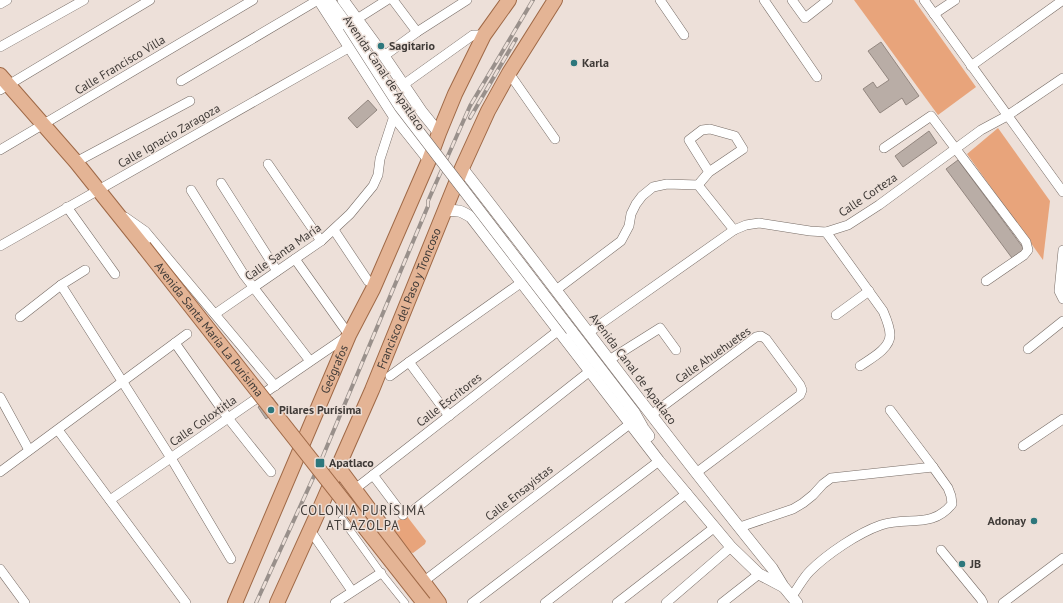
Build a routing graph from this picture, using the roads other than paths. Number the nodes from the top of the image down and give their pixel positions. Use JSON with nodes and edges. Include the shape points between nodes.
{"nodes":[{"id":1,"x":7,"y":0,"type":"edge"},
{"id":2,"x":84,"y":0,"type":"edge"},
{"id":3,"x":150,"y":0,"type":"edge"},
{"id":4,"x":253,"y":0,"type":"edge"},
{"id":5,"x":318,"y":0,"type":"edge"},
{"id":6,"x":329,"y":0,"type":"edge"},
{"id":7,"x":344,"y":0,"type":"edge"},
{"id":8,"x":386,"y":0,"type":"edge"},
{"id":9,"x":393,"y":0,"type":"edge"},
{"id":10,"x":468,"y":0,"type":"edge"},
{"id":11,"x":509,"y":0,"type":"edge"},
{"id":12,"x":554,"y":0,"type":"edge"},
{"id":13,"x":660,"y":0,"type":"edge"},
{"id":14,"x":764,"y":0,"type":"edge"},
{"id":15,"x":792,"y":0,"type":"edge"},
{"id":16,"x":828,"y":0,"type":"edge"},
{"id":17,"x":924,"y":0,"type":"edge"},
{"id":18,"x":955,"y":0,"type":"edge"},
{"id":19,"x":1063,"y":0,"type":"edge"},
{"id":20,"x":818,"y":3,"type":"edge"},
{"id":21,"x":0,"y":4,"type":"edge"},
{"id":22,"x":934,"y":14,"type":"junction"},
{"id":23,"x":358,"y":19,"type":"junction"},
{"id":24,"x":417,"y":32,"type":"junction"},
{"id":25,"x":484,"y":35,"type":"junction"},
{"id":26,"x":684,"y":35,"type":"dead end"},
{"id":27,"x":0,"y":47,"type":"edge"},
{"id":28,"x":350,"y":47,"type":"junction"},
{"id":29,"x":384,"y":56,"type":"junction"},
{"id":30,"x":971,"y":66,"type":"junction"},
{"id":31,"x":509,"y":73,"type":"junction"},
{"id":32,"x":817,"y":77,"type":"dead end"},
{"id":33,"x":1063,"y":78,"type":"edge"},
{"id":34,"x":181,"y":80,"type":"dead end"},
{"id":35,"x":3,"y":83,"type":"edge"},
{"id":36,"x":403,"y":85,"type":"junction"},
{"id":37,"x":190,"y":101,"type":"dead end"},
{"id":38,"x":422,"y":112,"type":"junction"},
{"id":39,"x":1007,"y":116,"type":"junction"},
{"id":40,"x":397,"y":119,"type":"junction"},
{"id":41,"x":43,"y":124,"type":"junction"},
{"id":42,"x":439,"y":133,"type":"junction"},
{"id":43,"x":555,"y":139,"type":"dead end"},
{"id":44,"x":884,"y":148,"type":"dead end"},
{"id":45,"x":955,"y":148,"type":"junction"},
{"id":46,"x":0,"y":150,"type":"edge"},
{"id":47,"x":429,"y":160,"type":"junction"},
{"id":48,"x":76,"y":162,"type":"junction"},
{"id":49,"x":268,"y":164,"type":"dead end"},
{"id":50,"x":462,"y":168,"type":"junction"},
{"id":51,"x":709,"y":172,"type":"junction"},
{"id":52,"x":221,"y":183,"type":"dead end"},
{"id":53,"x":698,"y":185,"type":"junction"},
{"id":54,"x":191,"y":190,"type":"dead end"},
{"id":55,"x":98,"y":191,"type":"junction"},
{"id":56,"x":1063,"y":192,"type":"edge"},
{"id":57,"x":67,"y":208,"type":"junction"},
{"id":58,"x":112,"y":208,"type":"junction"},
{"id":59,"x":444,"y":211,"type":"junction"},
{"id":60,"x":499,"y":215,"type":"junction"},
{"id":61,"x":334,"y":230,"type":"junction"},
{"id":62,"x":734,"y":230,"type":"junction"},
{"id":63,"x":483,"y":231,"type":"junction"},
{"id":64,"x":826,"y":232,"type":"junction"},
{"id":65,"x":321,"y":242,"type":"junction"},
{"id":66,"x":0,"y":246,"type":"edge"},
{"id":67,"x":1063,"y":250,"type":"edge"},
{"id":68,"x":295,"y":259,"type":"junction"},
{"id":69,"x":85,"y":270,"type":"dead end"},
{"id":70,"x":278,"y":271,"type":"junction"},
{"id":71,"x":114,"y":274,"type":"dead end"},
{"id":72,"x":368,"y":281,"type":"dead end"},
{"id":73,"x":986,"y":281,"type":"dead end"},
{"id":74,"x":522,"y":282,"type":"junction"},
{"id":75,"x":61,"y":284,"type":"junction"},
{"id":76,"x":253,"y":287,"type":"junction"},
{"id":77,"x":556,"y":290,"type":"junction"},
{"id":78,"x":869,"y":291,"type":"junction"},
{"id":79,"x":1063,"y":299,"type":"edge"},
{"id":80,"x":215,"y":314,"type":"junction"},
{"id":81,"x":836,"y":315,"type":"dead end"},
{"id":82,"x":20,"y":317,"type":"dead end"},
{"id":83,"x":1063,"y":321,"type":"edge"},
{"id":84,"x":559,"y":330,"type":"junction"},
{"id":85,"x":190,"y":332,"type":"dead end"},
{"id":86,"x":588,"y":333,"type":"junction"},
{"id":87,"x":349,"y":335,"type":"junction"},
{"id":88,"x":175,"y":343,"type":"junction"},
{"id":89,"x":1028,"y":349,"type":"dead end"},
{"id":90,"x":676,"y":350,"type":"dead end"},
{"id":91,"x":609,"y":360,"type":"junction"},
{"id":92,"x":310,"y":361,"type":"junction"},
{"id":93,"x":409,"y":362,"type":"junction"},
{"id":94,"x":860,"y":366,"type":"dead end"},
{"id":95,"x":590,"y":371,"type":"junction"},
{"id":96,"x":390,"y":376,"type":"joint"},
{"id":97,"x":123,"y":381,"type":"junction"},
{"id":98,"x":275,"y":386,"type":"junction"},
{"id":99,"x":372,"y":390,"type":"junction"},
{"id":100,"x":0,"y":397,"type":"edge"},
{"id":101,"x":890,"y":410,"type":"dead end"},
{"id":102,"x":634,"y":412,"type":"junction"},
{"id":103,"x":651,"y":414,"type":"junction"},
{"id":104,"x":449,"y":416,"type":"junction"},
{"id":105,"x":228,"y":418,"type":"junction"},
{"id":106,"x":1063,"y":419,"type":"edge"},
{"id":107,"x":630,"y":423,"type":"junction"},
{"id":108,"x":58,"y":430,"type":"junction"},
{"id":109,"x":1023,"y":446,"type":"dead end"},
{"id":110,"x":29,"y":450,"type":"junction"},
{"id":111,"x":171,"y":458,"type":"junction"},
{"id":112,"x":659,"y":460,"type":"junction"},
{"id":113,"x":338,"y":467,"type":"junction"},
{"id":114,"x":933,"y":467,"type":"junction"},
{"id":115,"x":695,"y":471,"type":"junction"},
{"id":116,"x":0,"y":472,"type":"edge"},
{"id":117,"x":271,"y":472,"type":"dead end"},
{"id":118,"x":373,"y":476,"type":"junction"},
{"id":119,"x":674,"y":478,"type":"junction"},
{"id":120,"x":355,"y":489,"type":"junction"},
{"id":121,"x":687,"y":493,"type":"junction"},
{"id":122,"x":110,"y":500,"type":"junction"},
{"id":123,"x":415,"y":509,"type":"dead end"},
{"id":124,"x":402,"y":515,"type":"dead end"},
{"id":125,"x":342,"y":519,"type":"dead end"},
{"id":126,"x":715,"y":527,"type":"junction"},
{"id":127,"x":740,"y":527,"type":"junction"},
{"id":128,"x":310,"y":530,"type":"junction"},
{"id":129,"x":751,"y":542,"type":"junction"},
{"id":130,"x":734,"y":550,"type":"junction"},
{"id":131,"x":940,"y":550,"type":"dead end"},
{"id":132,"x":1063,"y":558,"type":"edge"},
{"id":133,"x":231,"y":559,"type":"dead end"},
{"id":134,"x":0,"y":569,"type":"edge"},
{"id":135,"x":381,"y":573,"type":"junction"},
{"id":136,"x":759,"y":574,"type":"junction"},
{"id":137,"x":423,"y":582,"type":"junction"},
{"id":138,"x":782,"y":586,"type":"junction"},
{"id":139,"x":352,"y":591,"type":"junction"},
{"id":140,"x":795,"y":600,"type":"edge"},
{"id":141,"x":25,"y":603,"type":"edge"},
{"id":142,"x":186,"y":603,"type":"edge"},
{"id":143,"x":235,"y":603,"type":"edge"},
{"id":144,"x":277,"y":603,"type":"edge"},
{"id":145,"x":335,"y":603,"type":"edge"},
{"id":146,"x":405,"y":603,"type":"edge"},
{"id":147,"x":424,"y":603,"type":"edge"},
{"id":148,"x":439,"y":603,"type":"edge"},
{"id":149,"x":472,"y":603,"type":"edge"},
{"id":150,"x":545,"y":603,"type":"edge"},
{"id":151,"x":617,"y":603,"type":"edge"},
{"id":152,"x":666,"y":603,"type":"edge"},
{"id":153,"x":722,"y":603,"type":"edge"},
{"id":154,"x":983,"y":603,"type":"edge"},
{"id":155,"x":1003,"y":603,"type":"edge"}],
"edges":[{"from":1,"to":21,"type":"street"},
{"from":2,"to":27,"type":"street"},
{"from":3,"to":35,"type":"street"},
{"from":4,"to":41,"type":"street","name":"Calle Francisco Villa"},
{"from":5,"to":28,"type":"street","name":"Avenida Canal de Apatlaco"},
{"from":5,"to":34,"type":"street"},
{"from":6,"to":102,"type":"street","bridge":true,"via":[[400,107]]},
{"from":7,"to":23,"type":"street","name":"Avenida Canal de Apatlaco"},
{"from":8,"to":23,"type":"street"},
{"from":9,"to":24,"type":"street"},
{"from":10,"to":24,"type":"street"},
{"from":11,"to":25,"type":"main road"},
{"from":12,"to":31,"type":"main road","name":"Francisco del Paso y Troncoso"},
{"from":13,"to":26,"type":"street"},
{"from":14,"to":32,"type":"street"},
{"from":15,"to":20,"type":"street","via":[[805,18]]},
{"from":16,"to":20,"type":"street"},
{"from":17,"to":22,"type":"street"},
{"from":18,"to":22,"type":"street"},
{"from":19,"to":30,"type":"street"},
{"from":22,"to":30,"type":"street"},
{"from":23,"to":29,"type":"street","name":"Avenida Canal de Apatlaco"},
{"from":24,"to":29,"type":"street"},
{"from":25,"to":36,"type":"street","via":[[473,35]]},
{"from":25,"to":42,"type":"main road"},
{"from":28,"to":40,"type":"street","name":"Avenida Canal de Apatlaco"},
{"from":28,"to":55,"type":"street","name":"Calle Ignacio Zaragoza"},
{"from":29,"to":36,"type":"street","name":"Avenida Canal de Apatlaco"},
{"from":30,"to":39,"type":"street"},
{"from":31,"to":43,"type":"street"},
{"from":31,"to":50,"type":"main road","name":"Francisco del Paso y Troncoso"},
{"from":33,"to":39,"type":"street","name":"Calle Corteza"},
{"from":35,"to":41,"type":"main road","name":"Avenida Santa María La Purísima"},
{"from":36,"to":38,"type":"street","name":"Avenida Canal de Apatlaco"},
{"from":37,"to":48,"type":"street"},
{"from":38,"to":40,"type":"street","via":[[416,124],[406,125]]},
{"from":38,"to":42,"type":"street","name":"Avenida Canal de Apatlaco"},
{"from":39,"to":45,"type":"street","name":"Calle Corteza"},
{"from":39,"to":56,"type":"street"},
{"from":40,"to":47,"type":"street","name":"Avenida Canal de Apatlaco"},
{"from":40,"to":61,"type":"street","name":"Calle Santa María","via":[[380,159],[378,175],[373,186]]},
{"from":41,"to":46,"type":"street","name":"Calle Francisco Villa"},
{"from":41,"to":48,"type":"main road","name":"Avenida Santa María La Purísima"},
{"from":42,"to":47,"type":"main road"},
{"from":44,"to":45,"type":"street","via":[[931,116]]},
{"from":45,"to":64,"type":"street","name":"Calle Corteza","via":[[848,225]]},
{"from":45,"to":73,"type":"street","via":[[1026,242],[1028,250]]},
{"from":47,"to":87,"type":"main road","name":"Geógrafos","via":[[373,289]]},
{"from":48,"to":55,"type":"main road","name":"Avenida Santa María La Purísima"},
{"from":49,"to":65,"type":"street"},
{"from":50,"to":59,"type":"main road","name":"Francisco del Paso y Troncoso"},
{"from":50,"to":60,"type":"street","name":"Avenida Canal de Apatlaco"},
{"from":51,"to":51,"type":"street","via":[[743,149],[735,136],[710,129],[702,130],[689,140]]},
{"from":51,"to":53,"type":"street"},
{"from":52,"to":70,"type":"street"},
{"from":53,"to":62,"type":"street"},
{"from":53,"to":77,"type":"street","via":[[667,184],[652,187],[636,204],[621,241]]},
{"from":54,"to":76,"type":"street"},
{"from":55,"to":57,"type":"street","name":"Calle Ignacio Zaragoza"},
{"from":55,"to":58,"type":"main road","name":"Avenida Santa María La Purísima"},
{"from":57,"to":66,"type":"street","name":"Calle Ignacio Zaragoza"},
{"from":57,"to":71,"type":"street"},
{"from":58,"to":80,"type":"street","name":"Avenida Santa María La Purísima","via":[[145,231]]},
{"from":58,"to":147,"type":"main road","name":"Avenida Santa María La Purísima","bridge":true},
{"from":59,"to":63,"type":"street","name":"Avenida Canal de Apatlaco","via":[[462,211],[472,216]]},
{"from":59,"to":99,"type":"main road","name":"Francisco del Paso y Troncoso"},
{"from":60,"to":63,"type":"street","via":[[488,218]]},
{"from":60,"to":77,"type":"street","name":"Avenida Canal de Apatlaco"},
{"from":61,"to":65,"type":"street","name":"Calle Santa María"},
{"from":61,"to":72,"type":"street"},
{"from":62,"to":64,"type":"street","name":"Calle Corteza","via":[[759,223]]},
{"from":62,"to":86,"type":"street","name":"Calle Corteza"},
{"from":63,"to":74,"type":"street","name":"Avenida Canal de Apatlaco"},
{"from":64,"to":78,"type":"street"},
{"from":65,"to":68,"type":"street","name":"Calle Santa María"},
{"from":67,"to":79,"type":"street","via":[[1059,291]]},
{"from":68,"to":70,"type":"street","name":"Calle Santa María"},
{"from":68,"to":87,"type":"street"},
{"from":69,"to":75,"type":"street"},
{"from":70,"to":76,"type":"street","name":"Calle Santa María"},
{"from":74,"to":84,"type":"street","name":"Avenida Canal de Apatlaco"},
{"from":74,"to":93,"type":"street"},
{"from":75,"to":82,"type":"street"},
{"from":75,"to":97,"type":"street"},
{"from":76,"to":80,"type":"street","name":"Calle Santa María"},
{"from":76,"to":92,"type":"street"},
{"from":77,"to":86,"type":"street","name":"Avenida Canal de Apatlaco"},
{"from":78,"to":81,"type":"street"},
{"from":78,"to":94,"type":"street","via":[[883,311],[890,335],[885,348]]},
{"from":80,"to":98,"type":"street","name":"Avenida Santa María La Purísima"},
{"from":83,"to":89,"type":"street"},
{"from":84,"to":95,"type":"street","name":"Avenida Canal de Apatlaco"},
{"from":84,"to":104,"type":"street","name":"Calle Escritores"},
{"from":85,"to":88,"type":"street"},
{"from":86,"to":91,"type":"street","name":"Avenida Canal de Apatlaco"},
{"from":87,"to":92,"type":"street","name":"Calle Coloxtitla"},
{"from":87,"to":143,"type":"main road","name":"Geógrafos"},
{"from":88,"to":97,"type":"street"},
{"from":88,"to":105,"type":"street"},
{"from":90,"to":91,"type":"street","via":[[660,328]]},
{"from":91,"to":103,"type":"street","name":"Avenida Canal de Apatlaco"},
{"from":92,"to":98,"type":"street","name":"Calle Coloxtitla"},
{"from":93,"to":96,"type":"street"},
{"from":93,"to":104,"type":"street"},
{"from":95,"to":107,"type":"street","name":"Avenida Canal de Apatlaco"},
{"from":95,"to":123,"type":"street"},
{"from":96,"to":99,"type":"street"},
{"from":97,"to":108,"type":"street"},
{"from":97,"to":111,"type":"street"},
{"from":98,"to":105,"type":"street","name":"Calle Coloxtitla"},
{"from":99,"to":113,"type":"main road","name":"Francisco del Paso y Troncoso"},
{"from":100,"to":110,"type":"street"},
{"from":101,"to":114,"type":"street"},
{"from":102,"to":115,"type":"street","via":[[648,423],[684,466]]},
{"from":102,"to":119,"type":"street","via":[[669,463]]},
{"from":103,"to":115,"type":"street","name":"Avenida Canal de Apatlaco"},
{"from":103,"to":115,"type":"street","name":"Calle Ahuehuetes","via":[[756,337],[766,339],[800,385],[800,395]]},
{"from":104,"to":118,"type":"street","name":"Calle Escritores"},
{"from":105,"to":111,"type":"street","name":"Calle Coloxtitla"},
{"from":105,"to":117,"type":"street"},
{"from":106,"to":109,"type":"street"},
{"from":107,"to":112,"type":"street","name":"Avenida Canal de Apatlaco"},
{"from":107,"to":137,"type":"street","name":"Calle Ensayistas"},
{"from":108,"to":110,"type":"street"},
{"from":108,"to":122,"type":"street"},
{"from":110,"to":116,"type":"street"},
{"from":111,"to":122,"type":"street","name":"Calle Coloxtitla"},
{"from":111,"to":133,"type":"street"},
{"from":112,"to":119,"type":"street","name":"Avenida Canal de Apatlaco"},
{"from":112,"to":149,"type":"street"},
{"from":113,"to":120,"type":"main road"},
{"from":113,"to":128,"type":"main road","name":"Francisco del Paso y Troncoso"},
{"from":114,"to":127,"type":"street","via":[[831,478],[793,509]]},
{"from":114,"to":140,"type":"street","via":[[951,496],[952,504],[947,510],[932,519],[883,524],[845,544],[809,572]]},
{"from":115,"to":127,"type":"street","name":"Avenida Canal de Apatlaco"},
{"from":118,"to":120,"type":"street","name":"Calle Escritores"},
{"from":118,"to":124,"type":"street"},
{"from":119,"to":121,"type":"street","name":"Avenida Canal de Apatlaco"},
{"from":120,"to":137,"type":"main road"},
{"from":121,"to":126,"type":"street","name":"Avenida Canal de Apatlaco"},
{"from":121,"to":150,"type":"street"},
{"from":122,"to":142,"type":"street"},
{"from":125,"to":135,"type":"street"},
{"from":126,"to":130,"type":"street","name":"Avenida Canal de Apatlaco"},
{"from":126,"to":151,"type":"street"},
{"from":127,"to":129,"type":"street","name":"Avenida Canal de Apatlaco"},
{"from":128,"to":139,"type":"street"},
{"from":128,"to":144,"type":"main road","name":"Francisco del Paso y Troncoso"},
{"from":129,"to":130,"type":"street"},
{"from":129,"to":138,"type":"street","name":"Avenida Canal de Apatlaco","via":[[772,568]]},
{"from":130,"to":136,"type":"street","name":"Avenida Canal de Apatlaco"},
{"from":130,"to":152,"type":"street"},
{"from":131,"to":154,"type":"street"},
{"from":132,"to":155,"type":"street"},
{"from":134,"to":141,"type":"street"},
{"from":135,"to":139,"type":"street"},
{"from":135,"to":146,"type":"street"},
{"from":136,"to":138,"type":"street","name":"Avenida Canal de Apatlaco"},
{"from":136,"to":153,"type":"street"},
{"from":137,"to":148,"type":"main road"},
{"from":138,"to":140,"type":"street","name":"Avenida Canal de Apatlaco"},
{"from":139,"to":145,"type":"street"}]}
